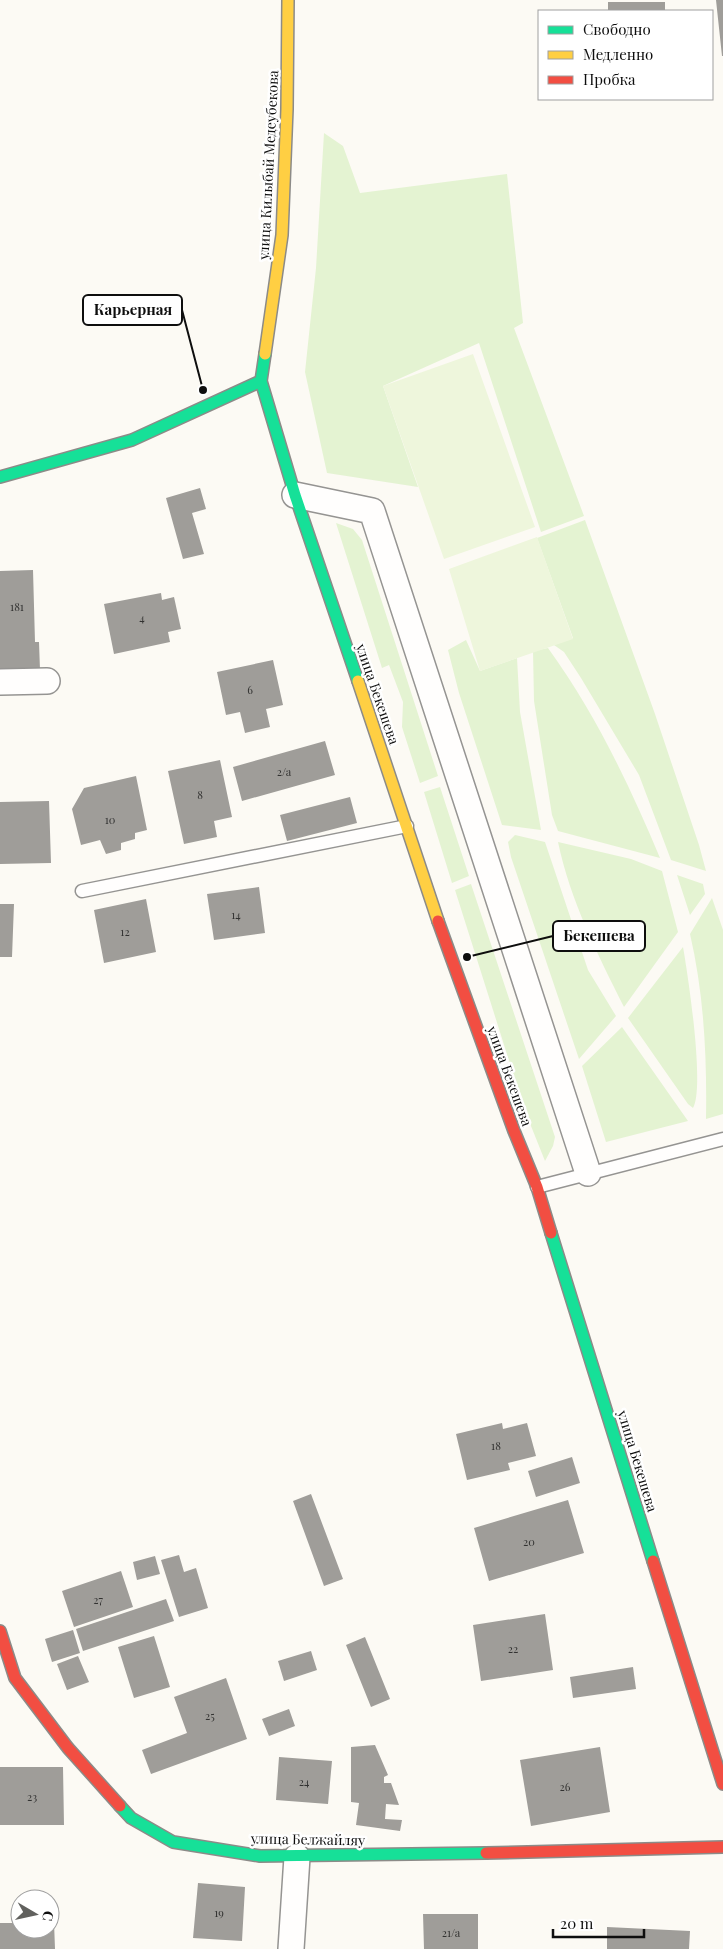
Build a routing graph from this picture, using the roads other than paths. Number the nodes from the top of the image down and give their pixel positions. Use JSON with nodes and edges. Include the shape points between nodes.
{"nodes":[{"id":1,"x":288,"y":0,"type":"edge"},
{"id":2,"x":261,"y":381,"type":"junction"},
{"id":3,"x":0,"y":477,"type":"edge"},
{"id":4,"x":295,"y":496,"type":"junction"},
{"id":5,"x":47,"y":681,"type":"dead end"},
{"id":6,"x":0,"y":682,"type":"edge"},
{"id":7,"x":407,"y":826,"type":"junction"},
{"id":8,"x":82,"y":891,"type":"dead end"},
{"id":9,"x":723,"y":1139,"type":"edge"},
{"id":10,"x":588,"y":1174,"type":"junction"},
{"id":11,"x":537,"y":1186,"type":"junction"},
{"id":12,"x":0,"y":1631,"type":"edge"},
{"id":13,"x":723,"y":1781,"type":"edge"},
{"id":14,"x":723,"y":1847,"type":"edge"},
{"id":15,"x":297,"y":1857,"type":"junction"},
{"id":16,"x":290,"y":1949,"type":"edge"}],
"edges":[{"from":1,"to":2,"type":"main road","name":"улица Килыбай Медеубекова","via":[[288,109],[282,235]]},
{"from":2,"to":3,"type":"main road","via":[[132,440]]},
{"from":2,"to":4,"type":"main road","name":"улица Бекешева"},
{"from":4,"to":7,"type":"main road","name":"улица Бекешева"},
{"from":4,"to":10,"type":"street","via":[[372,511]]},
{"from":5,"to":6,"type":"street"},
{"from":7,"to":8,"type":"lane"},
{"from":7,"to":11,"type":"main road","name":"улица Бекешева","via":[[514,1131]]},
{"from":9,"to":10,"type":"lane"},
{"from":10,"to":11,"type":"lane"},
{"from":11,"to":13,"type":"main road","name":"улица Бекешева"},
{"from":12,"to":15,"type":"main road","name":"улица Белжайляу","via":[[15,1678],[68,1748],[131,1818],[173,1842],[260,1856]]},
{"from":14,"to":15,"type":"main road","name":"улица Белжайляу"},
{"from":15,"to":16,"type":"street"}]}
